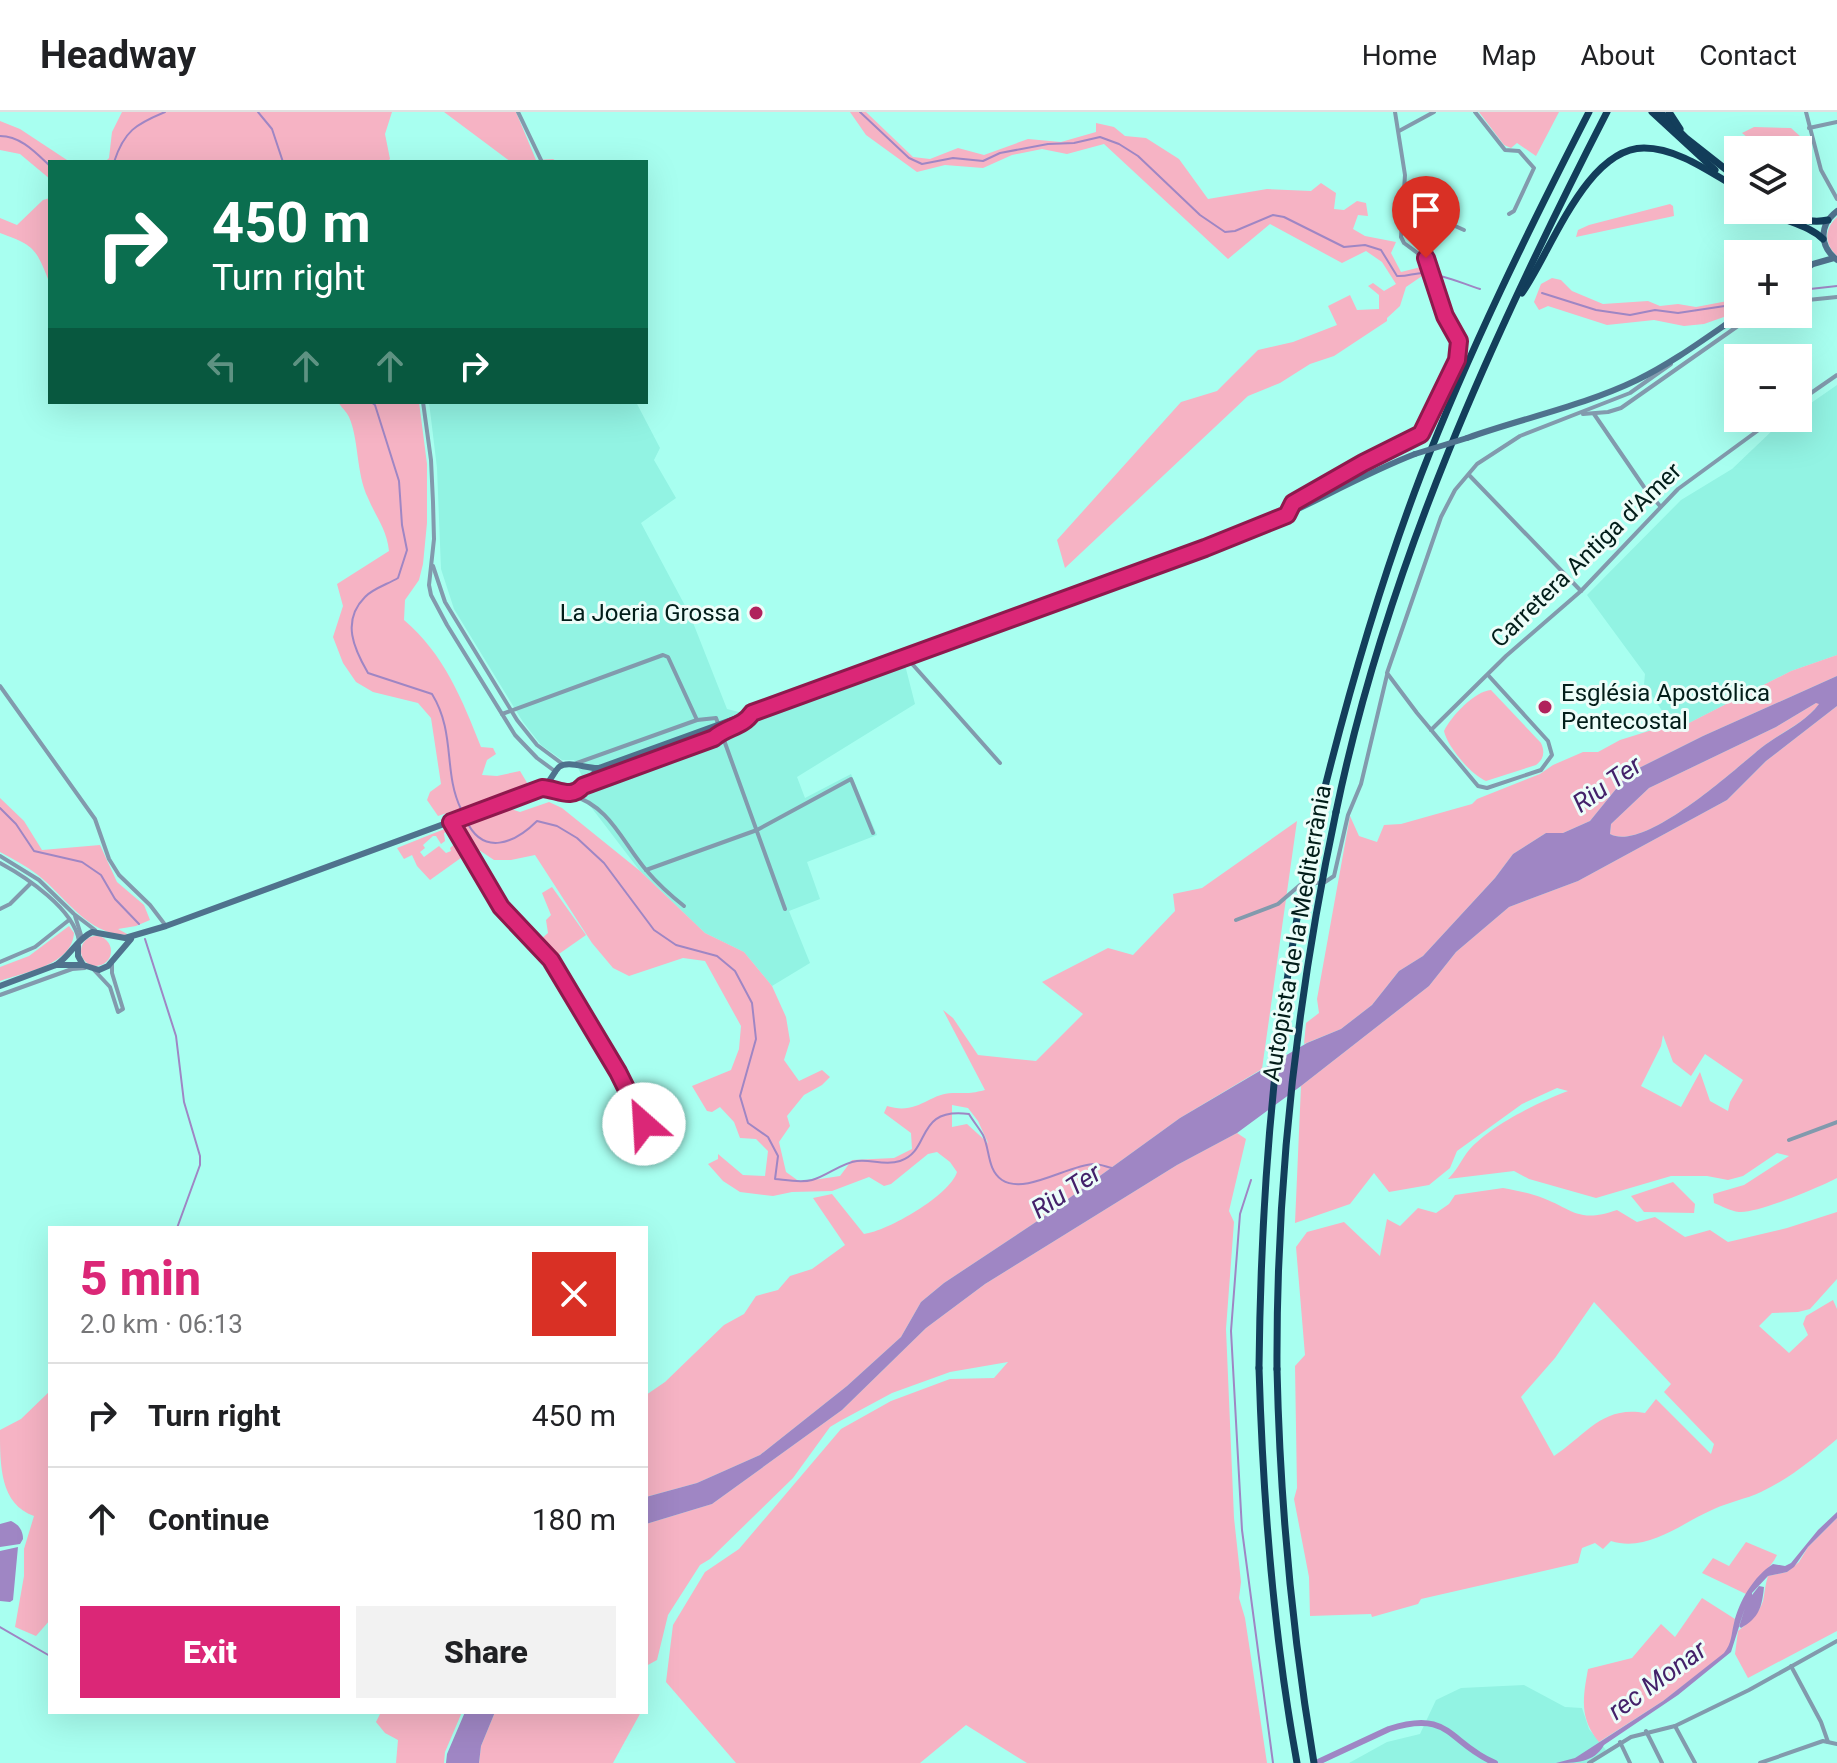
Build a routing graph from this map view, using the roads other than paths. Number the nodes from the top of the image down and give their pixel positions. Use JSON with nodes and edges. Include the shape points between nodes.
{"nodes":[{"id":1,"x":518,"y":112,"type":"edge"},
{"id":2,"x":1395,"y":112,"type":"edge"},
{"id":3,"x":1434,"y":112,"type":"edge"},
{"id":4,"x":1475,"y":112,"type":"edge"},
{"id":5,"x":1589,"y":112,"type":"edge"},
{"id":6,"x":1607,"y":112,"type":"edge"},
{"id":7,"x":1652,"y":112,"type":"edge"},
{"id":8,"x":1660,"y":112,"type":"edge"},
{"id":9,"x":1669,"y":112,"type":"edge"},
{"id":10,"x":1806,"y":112,"type":"edge"},
{"id":11,"x":1837,"y":122,"type":"edge"},
{"id":12,"x":1809,"y":128,"type":"junction"},
{"id":13,"x":1399,"y":131,"type":"junction"},
{"id":14,"x":1686,"y":138,"type":"junction"},
{"id":15,"x":541,"y":160,"type":"edge"},
{"id":16,"x":1724,"y":168,"type":"edge"},
{"id":17,"x":1724,"y":178,"type":"edge"},
{"id":18,"x":1724,"y":180,"type":"edge"},
{"id":19,"x":1835,"y":197,"type":"edge"},
{"id":20,"x":1509,"y":214,"type":"dead end"},
{"id":21,"x":1403,"y":215,"type":"junction"},
{"id":22,"x":1832,"y":215,"type":"edge"},
{"id":23,"x":1812,"y":221,"type":"edge"},
{"id":24,"x":1794,"y":224,"type":"edge"},
{"id":25,"x":1464,"y":230,"type":"dead end"},
{"id":26,"x":1824,"y":242,"type":"junction"},
{"id":27,"x":1836,"y":259,"type":"edge"},
{"id":28,"x":1813,"y":264,"type":"joint"},
{"id":29,"x":1837,"y":297,"type":"edge"},
{"id":30,"x":1812,"y":300,"type":"edge"},
{"id":31,"x":1510,"y":310,"type":"junction"},
{"id":32,"x":1724,"y":326,"type":"edge"},
{"id":33,"x":1735,"y":328,"type":"edge"},
{"id":34,"x":1682,"y":355,"type":"junction"},
{"id":35,"x":1837,"y":375,"type":"edge"},
{"id":36,"x":1812,"y":392,"type":"edge"},
{"id":37,"x":423,"y":404,"type":"edge"},
{"id":38,"x":1592,"y":411,"type":"junction"},
{"id":39,"x":1755,"y":432,"type":"edge"},
{"id":40,"x":1468,"y":474,"type":"junction"},
{"id":41,"x":1661,"y":506,"type":"junction"},
{"id":42,"x":1287,"y":515,"type":"junction"},
{"id":43,"x":433,"y":565,"type":"junction"},
{"id":44,"x":439,"y":586,"type":"junction"},
{"id":45,"x":429,"y":589,"type":"junction"},
{"id":46,"x":1581,"y":591,"type":"junction"},
{"id":47,"x":906,"y":657,"type":"junction"},
{"id":48,"x":1387,"y":673,"type":"junction"},
{"id":49,"x":1488,"y":675,"type":"junction"},
{"id":50,"x":0,"y":686,"type":"edge"},
{"id":51,"x":511,"y":710,"type":"junction"},
{"id":52,"x":502,"y":714,"type":"junction"},
{"id":53,"x":697,"y":720,"type":"junction"},
{"id":54,"x":720,"y":728,"type":"junction"},
{"id":55,"x":1431,"y":730,"type":"junction"},
{"id":56,"x":1000,"y":763,"type":"dead end"},
{"id":57,"x":564,"y":765,"type":"junction"},
{"id":58,"x":577,"y":766,"type":"junction"},
{"id":59,"x":599,"y":768,"type":"junction"},
{"id":60,"x":555,"y":775,"type":"junction"},
{"id":61,"x":584,"y":784,"type":"junction"},
{"id":62,"x":542,"y":788,"type":"junction"},
{"id":63,"x":559,"y":790,"type":"junction"},
{"id":64,"x":569,"y":794,"type":"junction"},
{"id":65,"x":590,"y":801,"type":"junction"},
{"id":66,"x":454,"y":821,"type":"junction"},
{"id":67,"x":757,"y":830,"type":"junction"},
{"id":68,"x":873,"y":833,"type":"dead end"},
{"id":69,"x":0,"y":856,"type":"edge"},
{"id":70,"x":0,"y":863,"type":"edge"},
{"id":71,"x":646,"y":870,"type":"junction"},
{"id":72,"x":31,"y":883,"type":"junction"},
{"id":73,"x":684,"y":906,"type":"dead end"},
{"id":74,"x":0,"y":909,"type":"edge"},
{"id":75,"x":785,"y":909,"type":"dead end"},
{"id":76,"x":74,"y":914,"type":"junction"},
{"id":77,"x":69,"y":920,"type":"junction"},
{"id":78,"x":1236,"y":920,"type":"dead end"},
{"id":79,"x":166,"y":926,"type":"junction"},
{"id":80,"x":97,"y":931,"type":"junction"},
{"id":81,"x":110,"y":937,"type":"junction"},
{"id":82,"x":134,"y":937,"type":"junction"},
{"id":83,"x":80,"y":942,"type":"junction"},
{"id":84,"x":114,"y":959,"type":"junction"},
{"id":85,"x":0,"y":962,"type":"edge"},
{"id":86,"x":56,"y":965,"type":"junction"},
{"id":87,"x":89,"y":968,"type":"junction"},
{"id":88,"x":0,"y":986,"type":"edge"},
{"id":89,"x":0,"y":995,"type":"edge"},
{"id":90,"x":1837,"y":1122,"type":"edge"},
{"id":91,"x":644,"y":1124,"type":"dead end"},
{"id":92,"x":1789,"y":1140,"type":"dead end"},
{"id":93,"x":1837,"y":1641,"type":"edge"},
{"id":94,"x":1791,"y":1666,"type":"junction"},
{"id":95,"x":1675,"y":1726,"type":"junction"},
{"id":96,"x":1646,"y":1731,"type":"junction"},
{"id":97,"x":1620,"y":1742,"type":"junction"},
{"id":98,"x":1828,"y":1742,"type":"junction"},
{"id":99,"x":1837,"y":1744,"type":"edge"},
{"id":100,"x":1592,"y":1762,"type":"edge"},
{"id":101,"x":1297,"y":1763,"type":"edge"},
{"id":102,"x":1314,"y":1763,"type":"edge"},
{"id":103,"x":1630,"y":1763,"type":"edge"},
{"id":104,"x":1662,"y":1763,"type":"edge"},
{"id":105,"x":1695,"y":1763,"type":"edge"},
{"id":106,"x":1760,"y":1763,"type":"edge"}],
"edges":[{"from":1,"to":15,"type":"street"},
{"from":2,"to":13,"type":"street"},
{"from":3,"to":13,"type":"street"},
{"from":4,"to":20,"type":"street","via":[[1505,150],[1519,151],[1534,168]]},
{"from":5,"to":101,"type":"highway","name":"Autopista de la Mediterrània","bridge":true,"via":[[1499,293],[1421,475],[1364,641],[1319,811],[1292,943],[1262,1214],[1259,1368],[1271,1576]]},
{"from":6,"to":31,"type":"highway","name":"Autopista de la Mediterrània"},
{"from":7,"to":17,"type":"highway"},
{"from":8,"to":14,"type":"highway"},
{"from":9,"to":14,"type":"highway"},
{"from":10,"to":12,"type":"street"},
{"from":11,"to":12,"type":"street"},
{"from":12,"to":19,"type":"street"},
{"from":13,"to":21,"type":"street","via":[[1406,186]]},
{"from":14,"to":16,"type":"highway"},
{"from":18,"to":31,"type":"highway","via":[[1652,149],[1613,157],[1576,203]]},
{"from":19,"to":22,"type":"street"},
{"from":21,"to":25,"type":"street"},
{"from":21,"to":42,"type":"street","via":[[1402,239],[1427,260],[1459,341],[1459,356],[1421,434],[1293,503]]},
{"from":22,"to":23,"type":"highway"},
{"from":22,"to":26,"type":"main road"},
{"from":24,"to":26,"type":"highway","via":[[1814,231]]},
{"from":26,"to":27,"type":"main road"},
{"from":26,"to":28,"type":"main road"},
{"from":27,"to":28,"type":"main road"},
{"from":29,"to":30,"type":"street"},
{"from":31,"to":102,"type":"highway","name":"Autopista de la Mediterrània","bridge":true,"via":[[1408,558],[1361,709],[1315,914],[1290,1086],[1278,1243],[1280,1484],[1289,1592]]},
{"from":32,"to":34,"type":"main road"},
{"from":33,"to":38,"type":"street","via":[[1621,408]]},
{"from":34,"to":38,"type":"street","via":[[1630,393]]},
{"from":34,"to":42,"type":"main road","bridge":true,"via":[[1605,394],[1415,454]]},
{"from":35,"to":36,"type":"street"},
{"from":37,"to":43,"type":"street","via":[[431,460]]},
{"from":38,"to":40,"type":"street","via":[[1513,440]]},
{"from":38,"to":41,"type":"street"},
{"from":39,"to":41,"type":"street","name":"Carretera Antiga d'Amer"},
{"from":40,"to":46,"type":"street"},
{"from":40,"to":48,"type":"street","via":[[1441,517]]},
{"from":41,"to":46,"type":"street","name":"Carretera Antiga d'Amer"},
{"from":42,"to":47,"type":"main road"},
{"from":43,"to":44,"type":"street"},
{"from":43,"to":45,"type":"street"},
{"from":44,"to":45,"type":"street"},
{"from":44,"to":51,"type":"street"},
{"from":45,"to":52,"type":"street"},
{"from":46,"to":49,"type":"street","name":"Carretera Antiga d'Amer"},
{"from":47,"to":54,"type":"main road"},
{"from":47,"to":56,"type":"street"},
{"from":48,"to":55,"type":"street"},
{"from":48,"to":78,"type":"street","via":[[1334,876],[1300,885],[1278,904]]},
{"from":49,"to":55,"type":"street","name":"Carretera Antiga d'Amer"},
{"from":49,"to":55,"type":"street","via":[[1548,741],[1552,755],[1541,770],[1482,788]]},
{"from":50,"to":79,"type":"street","via":[[95,819],[119,875]]},
{"from":51,"to":52,"type":"street"},
{"from":51,"to":53,"type":"street","via":[[663,655]]},
{"from":51,"to":57,"type":"street","via":[[537,745]]},
{"from":52,"to":60,"type":"street","via":[[526,748]]},
{"from":53,"to":54,"type":"street","via":[[716,718]]},
{"from":53,"to":58,"type":"street"},
{"from":54,"to":59,"type":"main road"},
{"from":54,"to":61,"type":"street","via":[[714,738]]},
{"from":54,"to":67,"type":"street"},
{"from":57,"to":58,"type":"main road"},
{"from":57,"to":60,"type":"main road"},
{"from":58,"to":59,"type":"main road"},
{"from":58,"to":61,"type":"main road"},
{"from":59,"to":61,"type":"main road"},
{"from":60,"to":62,"type":"main road"},
{"from":60,"to":63,"type":"main road"},
{"from":61,"to":64,"type":"main road"},
{"from":61,"to":65,"type":"street"},
{"from":62,"to":63,"type":"main road"},
{"from":62,"to":66,"type":"main road"},
{"from":63,"to":64,"type":"main road"},
{"from":64,"to":65,"type":"street"},
{"from":65,"to":71,"type":"street","via":[[612,821]]},
{"from":66,"to":79,"type":"main road"},
{"from":66,"to":91,"type":"street","via":[[501,907],[551,960]]},
{"from":67,"to":68,"type":"street","via":[[851,779]]},
{"from":67,"to":71,"type":"street"},
{"from":67,"to":75,"type":"street"},
{"from":69,"to":76,"type":"street","via":[[39,880]]},
{"from":70,"to":72,"type":"street"},
{"from":71,"to":73,"type":"street"},
{"from":72,"to":74,"type":"street"},
{"from":72,"to":77,"type":"street"},
{"from":76,"to":80,"type":"street"},
{"from":76,"to":83,"type":"street"},
{"from":77,"to":83,"type":"street"},
{"from":77,"to":85,"type":"street","via":[[35,947]]},
{"from":79,"to":82,"type":"main road"},
{"from":80,"to":81,"type":"main road"},
{"from":80,"to":83,"type":"main road"},
{"from":81,"to":82,"type":"main road"},
{"from":81,"to":84,"type":"main road"},
{"from":82,"to":84,"type":"main road"},
{"from":83,"to":86,"type":"main road"},
{"from":83,"to":87,"type":"main road","via":[[78,956]]},
{"from":84,"to":87,"type":"main road","via":[[104,968]]},
{"from":84,"to":87,"type":"street","via":[[112,973],[123,1009],[118,1012],[110,987]]},
{"from":86,"to":87,"type":"main road"},
{"from":86,"to":88,"type":"main road"},
{"from":87,"to":89,"type":"street"},
{"from":90,"to":92,"type":"street"},
{"from":93,"to":94,"type":"street"},
{"from":94,"to":95,"type":"street"},
{"from":94,"to":98,"type":"street"},
{"from":95,"to":96,"type":"street"},
{"from":95,"to":105,"type":"street"},
{"from":96,"to":97,"type":"street"},
{"from":96,"to":104,"type":"street"},
{"from":97,"to":100,"type":"street"},
{"from":97,"to":103,"type":"street"},
{"from":98,"to":99,"type":"street"},
{"from":98,"to":106,"type":"street"}]}
